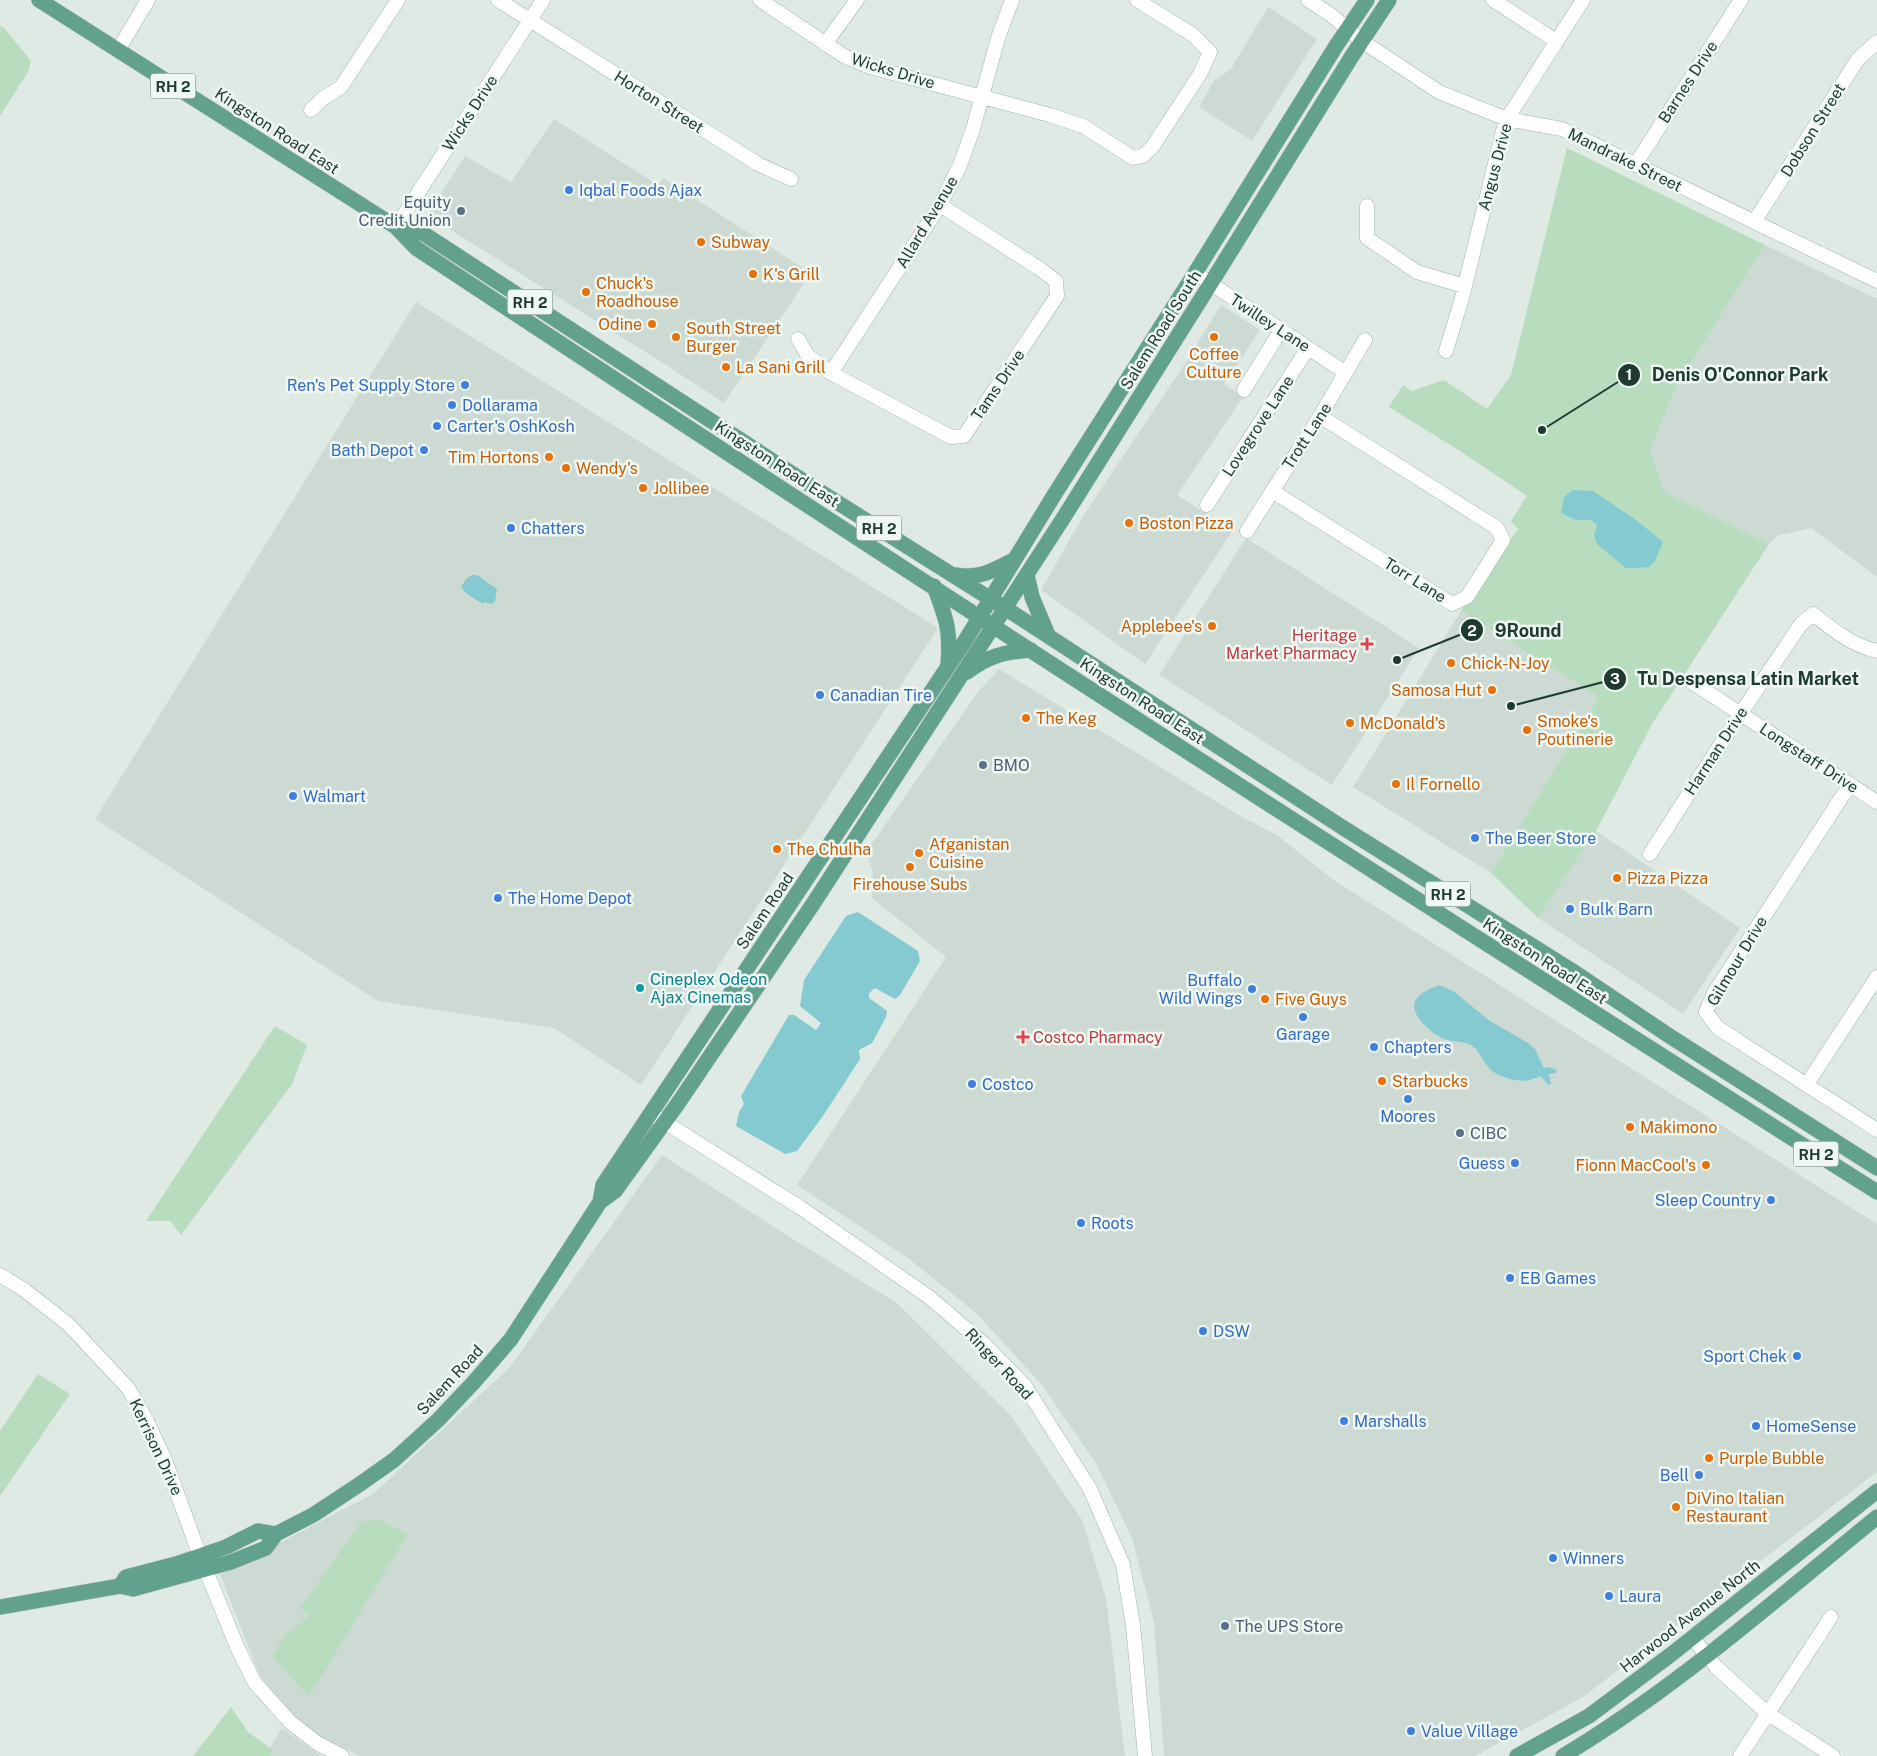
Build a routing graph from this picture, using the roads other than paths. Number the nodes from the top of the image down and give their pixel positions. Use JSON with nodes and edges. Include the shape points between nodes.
{"nodes":[{"id":1,"x":39,"y":0,"type":"edge"},
{"id":2,"x":148,"y":0,"type":"edge"},
{"id":3,"x":398,"y":0,"type":"edge"},
{"id":4,"x":498,"y":0,"type":"edge"},
{"id":5,"x":543,"y":0,"type":"edge"},
{"id":6,"x":760,"y":0,"type":"edge"},
{"id":7,"x":857,"y":0,"type":"edge"},
{"id":8,"x":1012,"y":0,"type":"edge"},
{"id":9,"x":1137,"y":0,"type":"edge"},
{"id":10,"x":1308,"y":0,"type":"edge"},
{"id":11,"x":1367,"y":0,"type":"edge"},
{"id":12,"x":1389,"y":0,"type":"edge"},
{"id":13,"x":1493,"y":0,"type":"edge"},
{"id":14,"x":1583,"y":0,"type":"edge"},
{"id":15,"x":1741,"y":0,"type":"edge"},
{"id":16,"x":530,"y":21,"type":"junction"},
{"id":17,"x":1348,"y":29,"type":"junction"},
{"id":18,"x":1362,"y":41,"type":"junction"},
{"id":19,"x":1556,"y":41,"type":"junction"},
{"id":20,"x":1877,"y":42,"type":"edge"},
{"id":21,"x":825,"y":44,"type":"junction"},
{"id":22,"x":118,"y":50,"type":"junction"},
{"id":23,"x":982,"y":96,"type":"junction"},
{"id":24,"x":311,"y":110,"type":"dead end"},
{"id":25,"x":1508,"y":119,"type":"junction"},
{"id":26,"x":1635,"y":165,"type":"junction"},
{"id":27,"x":791,"y":180,"type":"dead end"},
{"id":28,"x":940,"y":205,"type":"junction"},
{"id":29,"x":1367,"y":206,"type":"dead end"},
{"id":30,"x":1754,"y":222,"type":"junction"},
{"id":31,"x":396,"y":227,"type":"junction"},
{"id":32,"x":1196,"y":273,"type":"junction"},
{"id":33,"x":1877,"y":281,"type":"edge"},
{"id":34,"x":1211,"y":284,"type":"junction"},
{"id":35,"x":1464,"y":286,"type":"junction"},
{"id":36,"x":1281,"y":330,"type":"junction"},
{"id":37,"x":798,"y":339,"type":"dead end"},
{"id":38,"x":1365,"y":340,"type":"dead end"},
{"id":39,"x":1308,"y":348,"type":"junction"},
{"id":40,"x":1446,"y":350,"type":"dead end"},
{"id":41,"x":831,"y":373,"type":"junction"},
{"id":42,"x":1346,"y":373,"type":"junction"},
{"id":43,"x":1244,"y":390,"type":"dead end"},
{"id":44,"x":1320,"y":416,"type":"junction"},
{"id":45,"x":1272,"y":491,"type":"junction"},
{"id":46,"x":1207,"y":505,"type":"dead end"},
{"id":47,"x":1247,"y":531,"type":"dead end"},
{"id":48,"x":1014,"y":560,"type":"junction"},
{"id":49,"x":953,"y":575,"type":"junction"},
{"id":50,"x":1027,"y":575,"type":"junction"},
{"id":51,"x":934,"y":586,"type":"junction"},
{"id":52,"x":991,"y":599,"type":"junction"},
{"id":53,"x":1006,"y":608,"type":"junction"},
{"id":54,"x":979,"y":617,"type":"junction"},
{"id":55,"x":993,"y":626,"type":"junction"},
{"id":56,"x":1048,"y":635,"type":"junction"},
{"id":57,"x":964,"y":641,"type":"joint"},
{"id":58,"x":1031,"y":650,"type":"junction"},
{"id":59,"x":1877,"y":651,"type":"edge"},
{"id":60,"x":948,"y":667,"type":"junction"},
{"id":61,"x":960,"y":678,"type":"junction"},
{"id":62,"x":1690,"y":681,"type":"dead end"},
{"id":63,"x":1741,"y":713,"type":"junction"},
{"id":64,"x":1849,"y":786,"type":"junction"},
{"id":65,"x":1877,"y":802,"type":"edge"},
{"id":66,"x":1650,"y":854,"type":"dead end"},
{"id":67,"x":1877,"y":978,"type":"edge"},
{"id":68,"x":1807,"y":1084,"type":"junction"},
{"id":69,"x":651,"y":1113,"type":"junction"},
{"id":70,"x":664,"y":1123,"type":"junction"},
{"id":71,"x":1877,"y":1130,"type":"edge"},
{"id":72,"x":1877,"y":1168,"type":"edge"},
{"id":73,"x":1877,"y":1192,"type":"edge"},
{"id":74,"x":600,"y":1202,"type":"junction"},
{"id":75,"x":0,"y":1274,"type":"edge"},
{"id":76,"x":1877,"y":1491,"type":"edge"},
{"id":77,"x":1877,"y":1518,"type":"edge"},
{"id":78,"x":203,"y":1562,"type":"junction"},
{"id":79,"x":0,"y":1607,"type":"edge"},
{"id":80,"x":1831,"y":1617,"type":"dead end"},
{"id":81,"x":1692,"y":1637,"type":"junction"},
{"id":82,"x":1708,"y":1656,"type":"junction"},
{"id":83,"x":1767,"y":1714,"type":"junction"},
{"id":84,"x":342,"y":1756,"type":"edge"},
{"id":85,"x":1145,"y":1756,"type":"edge"},
{"id":86,"x":1517,"y":1756,"type":"edge"},
{"id":87,"x":1563,"y":1756,"type":"edge"},
{"id":88,"x":1740,"y":1756,"type":"edge"},
{"id":89,"x":1833,"y":1756,"type":"edge"}],
"edges":[{"from":1,"to":22,"type":"main road","name":"Kingston Road East","number":"RH 2"},
{"from":2,"to":22,"type":"street"},
{"from":3,"to":24,"type":"street","via":[[341,87]]},
{"from":4,"to":16,"type":"street","name":"Horton Street"},
{"from":5,"to":16,"type":"street","name":"Wicks Drive"},
{"from":6,"to":21,"type":"street","name":"Wicks Drive"},
{"from":7,"to":21,"type":"street"},
{"from":8,"to":23,"type":"street","name":"Allard Avenue"},
{"from":9,"to":23,"type":"street","name":"Wicks Drive","via":[[1193,36],[1210,52],[1200,74],[1153,146],[1143,156],[1132,158],[1083,126]]},
{"from":10,"to":17,"type":"street","name":"Mandrake Street"},
{"from":11,"to":17,"type":"main road","name":"Salem Road South"},
{"from":12,"to":18,"type":"main road","name":"Salem Road South"},
{"from":13,"to":19,"type":"street"},
{"from":14,"to":19,"type":"street","name":"Angus Drive"},
{"from":15,"to":26,"type":"street","name":"Barnes Drive"},
{"from":16,"to":27,"type":"street","name":"Horton Street","via":[[758,164]]},
{"from":16,"to":31,"type":"street","name":"Wicks Drive"},
{"from":17,"to":18,"type":"street","name":"Mandrake Street"},
{"from":17,"to":32,"type":"main road","name":"Salem Road South"},
{"from":18,"to":25,"type":"street","name":"Mandrake Street","via":[[1439,92]]},
{"from":18,"to":34,"type":"main road","name":"Salem Road South"},
{"from":19,"to":25,"type":"street","name":"Angus Drive"},
{"from":20,"to":30,"type":"street","name":"Dobson Street","via":[[1858,58]]},
{"from":21,"to":23,"type":"street","name":"Wicks Drive","via":[[870,67]]},
{"from":22,"to":31,"type":"main road","name":"Kingston Road East","number":"RH 2"},
{"from":23,"to":28,"type":"street","name":"Allard Avenue","via":[[960,165]]},
{"from":25,"to":26,"type":"street","name":"Mandrake Street","via":[[1562,129]]},
{"from":25,"to":35,"type":"street","name":"Angus Drive"},
{"from":26,"to":30,"type":"street","name":"Mandrake Street"},
{"from":28,"to":41,"type":"street","name":"Allard Avenue"},
{"from":28,"to":41,"type":"street","name":"Tams Drive","via":[[1056,280],[1057,296],[964,436],[951,438]]},
{"from":29,"to":35,"type":"street","via":[[1367,238],[1417,272]]},
{"from":30,"to":33,"type":"street","name":"Mandrake Street"},
{"from":31,"to":49,"type":"main road","name":"Kingston Road East","number":"RH 2","via":[[421,232]]},
{"from":31,"to":51,"type":"main road","name":"Kingston Road East","number":"RH 2","via":[[416,248]]},
{"from":32,"to":34,"type":"street","name":"Twilley Lane"},
{"from":32,"to":48,"type":"main road","name":"Salem Road South"},
{"from":34,"to":36,"type":"street","name":"Twilley Lane"},
{"from":34,"to":50,"type":"main road","name":"Salem Road South"},
{"from":35,"to":40,"type":"street","name":"Angus Drive"},
{"from":36,"to":39,"type":"street","name":"Twilley Lane"},
{"from":36,"to":43,"type":"street"},
{"from":37,"to":41,"type":"street","name":"Tams Drive","via":[[808,356]]},
{"from":38,"to":42,"type":"street","name":"Trott Lane"},
{"from":39,"to":42,"type":"street","name":"Twilley Lane"},
{"from":39,"to":46,"type":"street","name":"Lovegrove Lane"},
{"from":42,"to":44,"type":"street","name":"Trott Lane"},
{"from":44,"to":45,"type":"street","name":"Trott Lane"},
{"from":44,"to":45,"type":"street","name":"Torr Lane","via":[[1496,528],[1502,540],[1467,597],[1452,604]]},
{"from":45,"to":47,"type":"street","name":"Trott Lane"},
{"from":48,"to":49,"type":"main road","via":[[987,573],[970,577]]},
{"from":48,"to":52,"type":"main road","name":"Salem Road South"},
{"from":49,"to":52,"type":"main road","name":"Kingston Road East","number":"RH 2"},
{"from":50,"to":53,"type":"main road","name":"Salem Road South"},
{"from":50,"to":56,"type":"main road","via":[[1032,597]]},
{"from":51,"to":54,"type":"main road","name":"Kingston Road East","number":"RH 2"},
{"from":51,"to":60,"type":"main road","via":[[950,641]]},
{"from":52,"to":53,"type":"main road","name":"Kingston Road East","number":"RH 2"},
{"from":52,"to":54,"type":"main road","name":"Salem Road South"},
{"from":53,"to":55,"type":"main road","name":"Salem Road South"},
{"from":53,"to":56,"type":"main road","name":"Kingston Road East","number":"RH 2"},
{"from":54,"to":55,"type":"main road","name":"Kingston Road East","number":"RH 2"},
{"from":54,"to":57,"type":"main road","name":"Salem Road South"},
{"from":55,"to":58,"type":"main road","name":"Kingston Road East","number":"RH 2"},
{"from":55,"to":61,"type":"main road","name":"Salem Road South"},
{"from":56,"to":72,"type":"main road","name":"Kingston Road East","number":"RH 2"},
{"from":57,"to":60,"type":"main road","name":"Salem Road"},
{"from":58,"to":61,"type":"main road","via":[[1006,652],[982,661]]},
{"from":58,"to":73,"type":"main road","name":"Kingston Road East","number":"RH 2"},
{"from":59,"to":63,"type":"street","name":"Harman Drive","via":[[1867,649],[1812,614],[1801,624]]},
{"from":60,"to":69,"type":"main road","name":"Salem Road"},
{"from":61,"to":70,"type":"main road","name":"Salem Road","via":[[813,904]]},
{"from":62,"to":63,"type":"street","name":"Longstaff Drive"},
{"from":63,"to":64,"type":"street","name":"Longstaff Drive"},
{"from":63,"to":66,"type":"street","name":"Harman Drive"},
{"from":64,"to":65,"type":"street","name":"Longstaff Drive"},
{"from":64,"to":68,"type":"street","name":"Gilmour Drive","via":[[1714,993],[1706,1012],[1718,1028]]},
{"from":67,"to":68,"type":"street"},
{"from":68,"to":71,"type":"street","name":"Gilmour Drive"},
{"from":69,"to":70,"type":"street","name":"Ringer Road"},
{"from":69,"to":74,"type":"main road","name":"Salem Road","via":[[603,1184]]},
{"from":70,"to":74,"type":"main road","name":"Salem Road","via":[[615,1190]]},
{"from":70,"to":85,"type":"street","name":"Ringer Road","via":[[801,1208],[930,1297],[984,1344],[1025,1386],[1090,1489],[1123,1565],[1133,1625]]},
{"from":74,"to":78,"type":"main road","name":"Salem Road","via":[[511,1339],[438,1420],[394,1460],[313,1515],[276,1534],[266,1548],[231,1562]]},
{"from":75,"to":78,"type":"street","name":"Kerrison Drive","via":[[68,1324],[128,1388],[165,1460]]},
{"from":76,"to":81,"type":"main road","name":"Harwood Avenue North"},
{"from":77,"to":82,"type":"main road"},
{"from":78,"to":79,"type":"main road","name":"Salem Road","via":[[133,1589],[120,1586]]},
{"from":78,"to":84,"type":"street","name":"Kerrison Drive","via":[[255,1683],[290,1722],[317,1743]]},
{"from":80,"to":83,"type":"street"},
{"from":81,"to":82,"type":"street"},
{"from":81,"to":86,"type":"main road","name":"Harwood Avenue North","via":[[1589,1716]]},
{"from":82,"to":83,"type":"street"},
{"from":82,"to":87,"type":"main road"},
{"from":83,"to":88,"type":"street"},
{"from":83,"to":89,"type":"street"}]}
